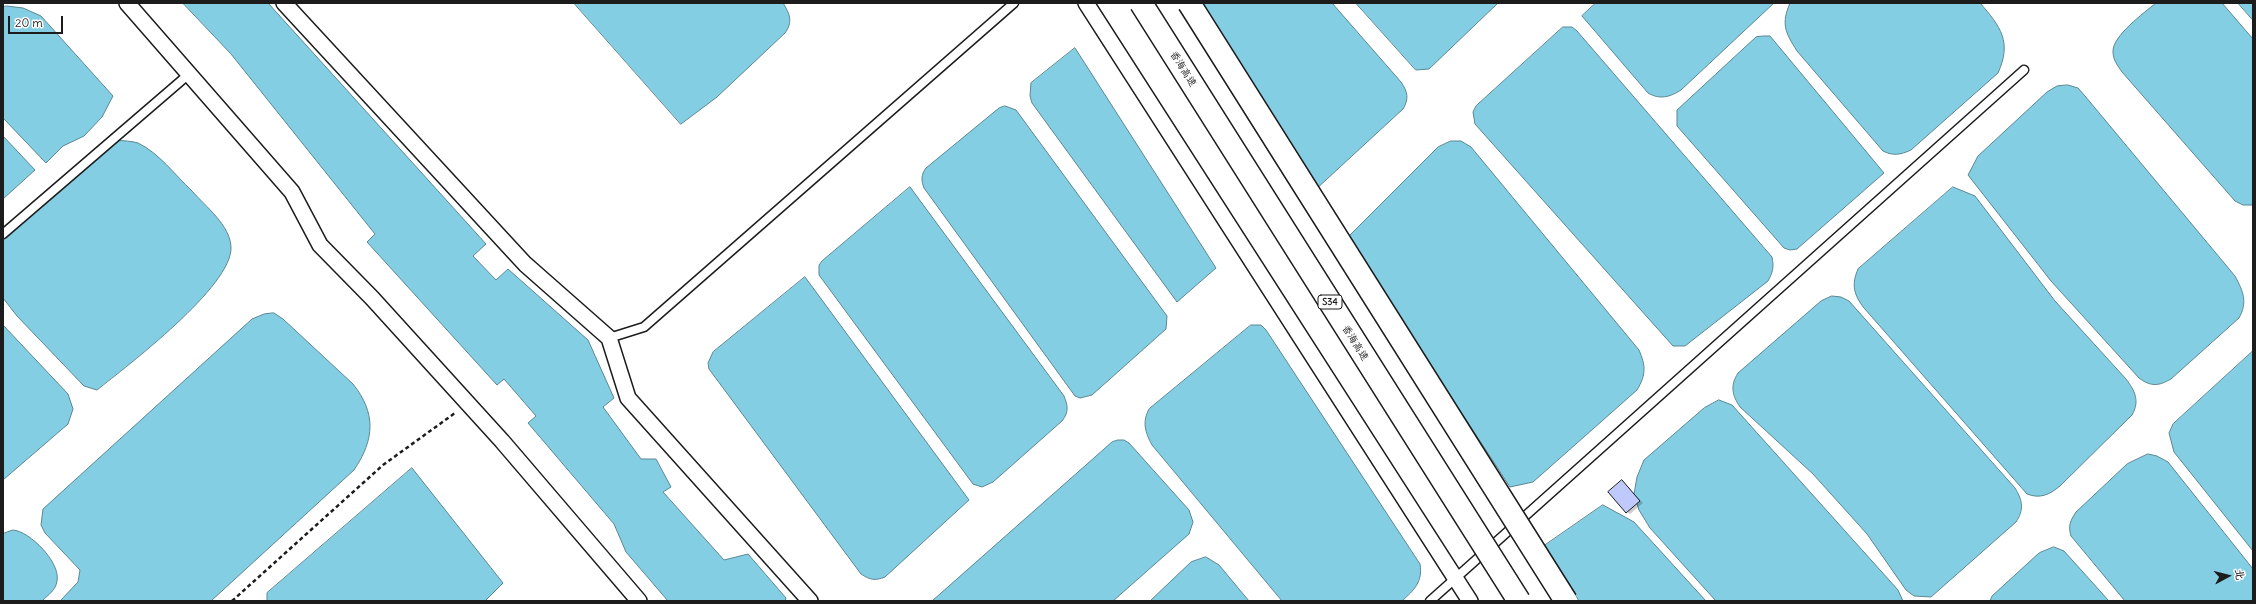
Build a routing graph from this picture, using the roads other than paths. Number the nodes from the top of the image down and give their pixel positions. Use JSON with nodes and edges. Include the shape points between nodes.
{"nodes":[{"id":1,"x":128,"y":3,"type":"edge"},
{"id":2,"x":284,"y":3,"type":"edge"},
{"id":3,"x":1014,"y":3,"type":"edge"},
{"id":4,"x":1086,"y":3,"type":"edge"},
{"id":5,"x":1141,"y":3,"type":"edge"},
{"id":6,"x":1189,"y":3,"type":"edge"},
{"id":7,"x":2024,"y":70,"type":"dead end"},
{"id":8,"x":189,"y":74,"type":"junction"},
{"id":9,"x":3,"y":234,"type":"edge"},
{"id":10,"x":609,"y":338,"type":"junction"},
{"id":11,"x":1456,"y":578,"type":"junction"},
{"id":12,"x":639,"y":601,"type":"edge"},
{"id":13,"x":810,"y":601,"type":"edge"},
{"id":14,"x":1430,"y":601,"type":"edge"},
{"id":15,"x":1470,"y":601,"type":"edge"},
{"id":16,"x":1519,"y":601,"type":"edge"},
{"id":17,"x":1566,"y":601,"type":"edge"}],
"edges":[{"from":1,"to":8,"type":"street"},
{"from":2,"to":10,"type":"street","via":[[524,264]]},
{"from":3,"to":10,"type":"lane","via":[[644,327]]},
{"from":4,"to":11,"type":"street"},
{"from":5,"to":16,"type":"highway","name":"香海高速","number":"S34","bridge":true},
{"from":6,"to":17,"type":"highway","bridge":true},
{"from":7,"to":11,"type":"lane"},
{"from":8,"to":9,"type":"lane"},
{"from":8,"to":12,"type":"street","via":[[292,192],[320,245],[468,404]]},
{"from":10,"to":13,"type":"street","via":[[628,398]]},
{"from":11,"to":14,"type":"lane"},
{"from":11,"to":15,"type":"street"}]}
